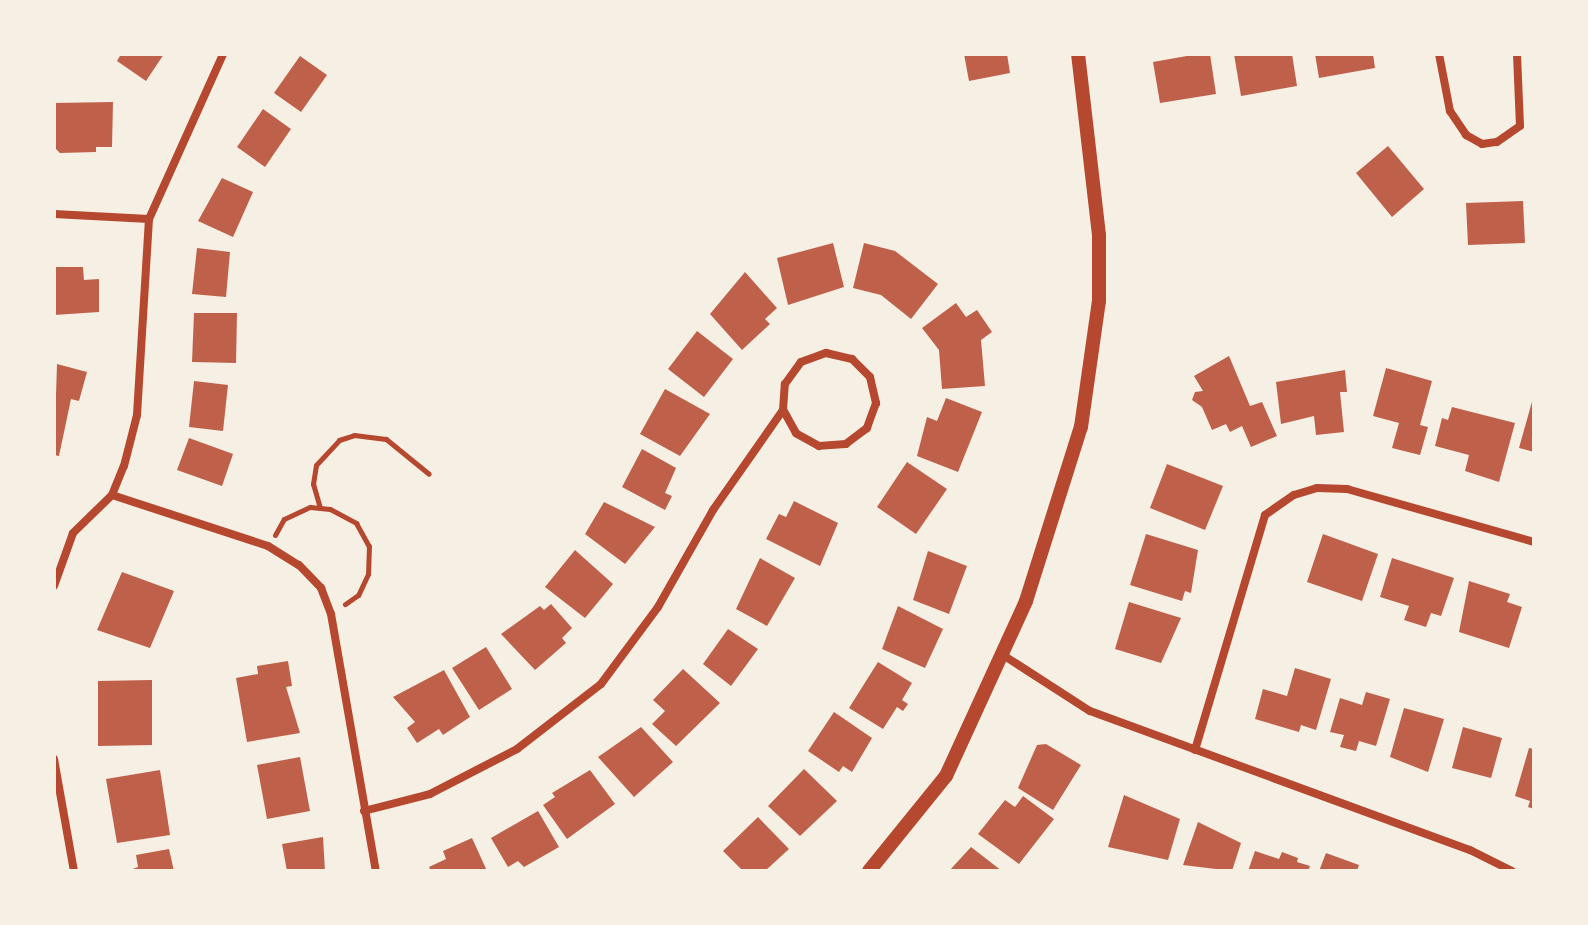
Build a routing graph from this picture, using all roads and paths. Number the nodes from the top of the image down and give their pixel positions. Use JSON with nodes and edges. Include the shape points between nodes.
{"nodes":[{"id":1,"x":223,"y":54,"type":"edge"},
{"id":2,"x":1078,"y":54,"type":"edge"},
{"id":3,"x":1439,"y":54,"type":"edge"},
{"id":4,"x":1517,"y":54,"type":"edge"},
{"id":5,"x":54,"y":214,"type":"edge"},
{"id":6,"x":149,"y":219,"type":"junction"},
{"id":7,"x":783,"y":410,"type":"junction"},
{"id":8,"x":429,"y":474,"type":"dead end"},
{"id":9,"x":112,"y":495,"type":"junction"},
{"id":10,"x":320,"y":508,"type":"junction"},
{"id":11,"x":1534,"y":542,"type":"edge"},
{"id":12,"x":268,"y":546,"type":"junction"},
{"id":13,"x":54,"y":586,"type":"edge"},
{"id":14,"x":331,"y":614,"type":"junction"},
{"id":15,"x":1003,"y":655,"type":"junction"},
{"id":16,"x":1195,"y":750,"type":"junction"},
{"id":17,"x":54,"y":759,"type":"edge"},
{"id":18,"x":364,"y":811,"type":"junction"},
{"id":19,"x":74,"y":871,"type":"edge"},
{"id":20,"x":376,"y":871,"type":"edge"},
{"id":21,"x":869,"y":871,"type":"edge"},
{"id":22,"x":1512,"y":871,"type":"edge"}],
"edges":[{"from":1,"to":6,"type":"street"},
{"from":2,"to":15,"type":"street","via":[[1099,235],[1091,379],[1071,467]]},
{"from":3,"to":4,"type":"street","via":[[1450,111],[1466,135],[1482,144],[1497,142],[1520,126],[1523,94]]},
{"from":5,"to":6,"type":"street"},
{"from":6,"to":9,"type":"street","via":[[137,415]]},
{"from":7,"to":7,"type":"street","via":[[796,433],[819,446],[846,444],[867,428],[876,403],[870,377],[852,359],[826,353],[801,362],[785,384]]},
{"from":7,"to":18,"type":"street","via":[[713,510],[658,607],[601,684],[517,749],[430,794]]},
{"from":8,"to":10,"type":"path","via":[[386,439],[354,435],[339,440],[316,465],[313,484]]},
{"from":9,"to":12,"type":"street"},
{"from":9,"to":13,"type":"street","via":[[73,533]]},
{"from":10,"to":12,"type":"path","via":[[284,519]]},
{"from":10,"to":14,"type":"path","via":[[356,523],[369,546],[368,574],[358,595]]},
{"from":11,"to":16,"type":"street","via":[[1347,489],[1317,488],[1294,495],[1265,515]]},
{"from":12,"to":14,"type":"street","via":[[299,565],[321,588]]},
{"from":14,"to":18,"type":"street"},
{"from":15,"to":16,"type":"street","via":[[1090,711]]},
{"from":15,"to":21,"type":"street","via":[[946,776]]},
{"from":16,"to":22,"type":"street","via":[[1470,850]]},
{"from":17,"to":19,"type":"street"},
{"from":18,"to":20,"type":"street"}]}
